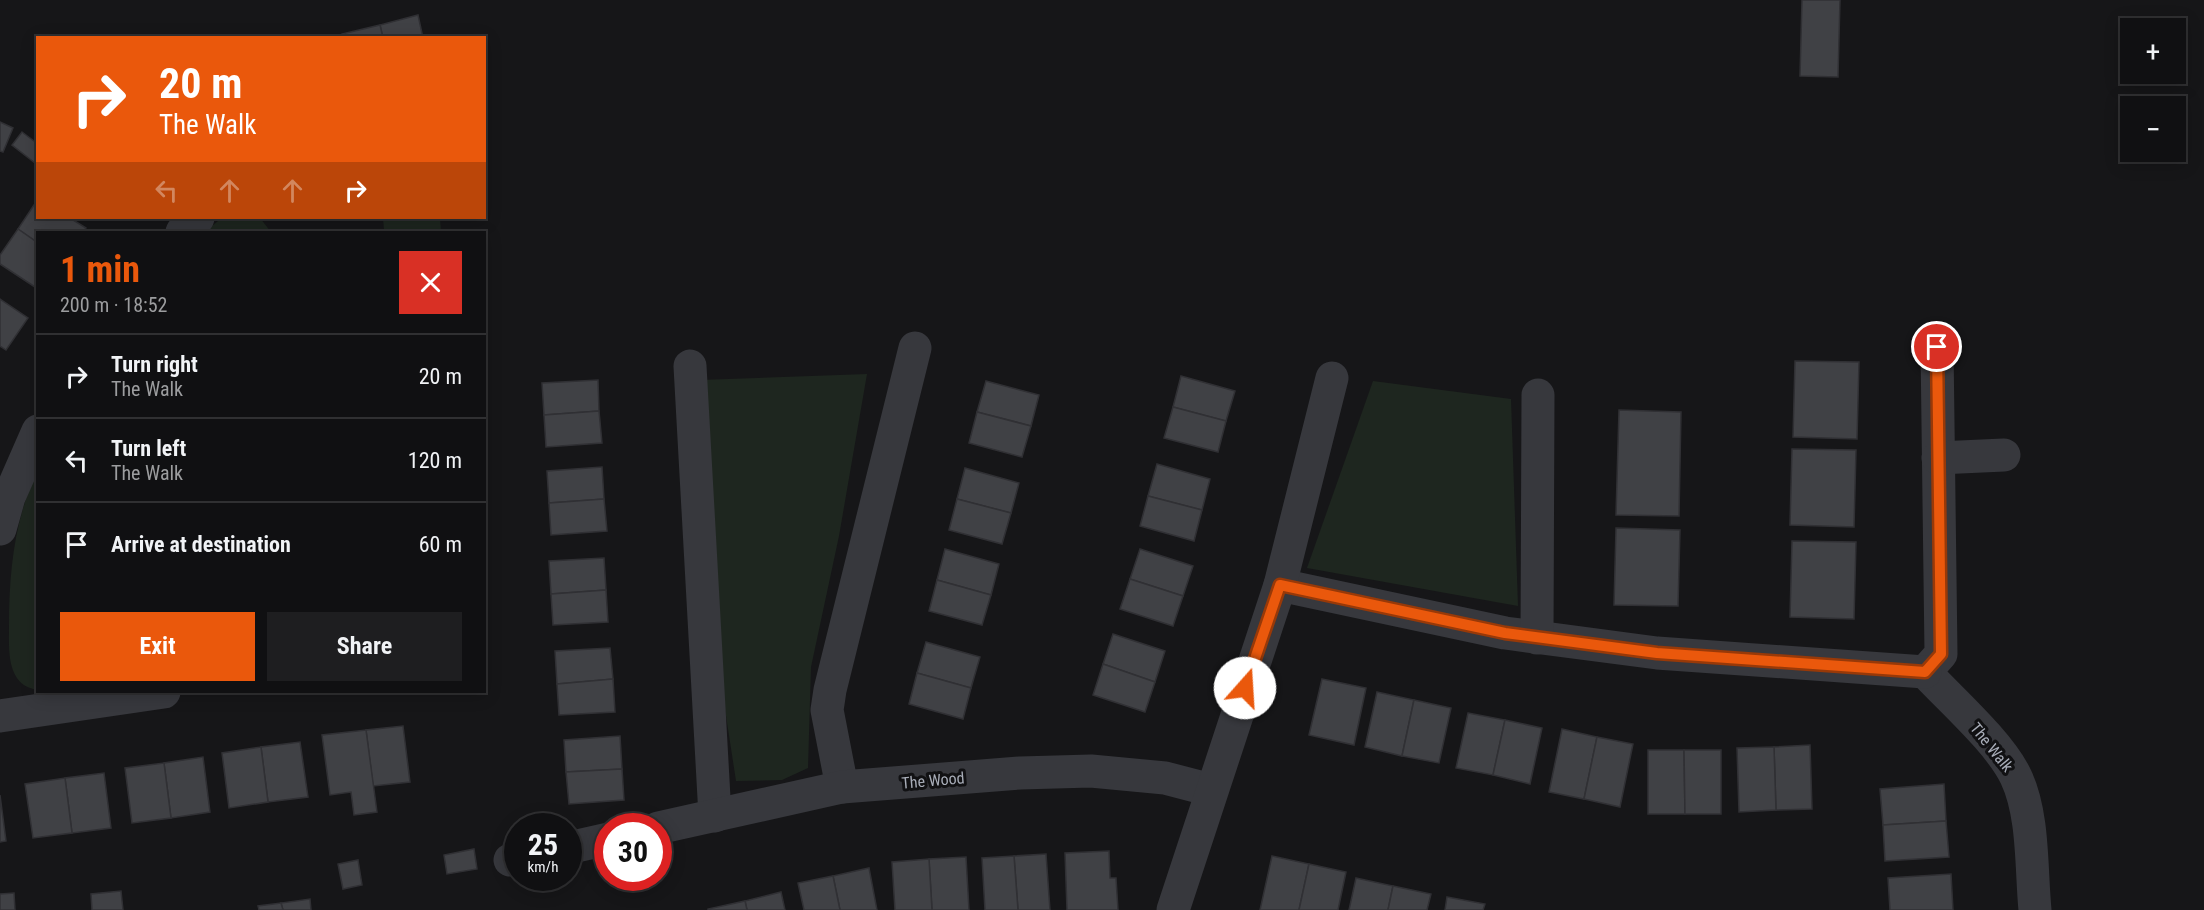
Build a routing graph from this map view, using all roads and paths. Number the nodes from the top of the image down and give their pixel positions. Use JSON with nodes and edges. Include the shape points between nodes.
{"nodes":[{"id":1,"x":197,"y":219,"type":"edge"},
{"id":2,"x":183,"y":231,"type":"edge"},
{"id":3,"x":1937,"y":347,"type":"dead end"},
{"id":4,"x":915,"y":348,"type":"dead end"},
{"id":5,"x":690,"y":366,"type":"dead end"},
{"id":6,"x":1332,"y":378,"type":"dead end"},
{"id":7,"x":1538,"y":395,"type":"dead end"},
{"id":8,"x":36,"y":435,"type":"edge"},
{"id":9,"x":2004,"y":455,"type":"dead end"},
{"id":10,"x":1938,"y":458,"type":"junction"},
{"id":11,"x":0,"y":529,"type":"edge"},
{"id":12,"x":1280,"y":585,"type":"junction"},
{"id":13,"x":1537,"y":638,"type":"junction"},
{"id":14,"x":1925,"y":672,"type":"junction"},
{"id":15,"x":156,"y":693,"type":"edge"},
{"id":16,"x":1,"y":712,"type":"edge"},
{"id":17,"x":842,"y":787,"type":"junction"},
{"id":18,"x":1211,"y":790,"type":"junction"},
{"id":19,"x":715,"y":816,"type":"junction"},
{"id":20,"x":672,"y":825,"type":"edge"},
{"id":21,"x":1173,"y":910,"type":"edge"},
{"id":22,"x":2035,"y":910,"type":"edge"}],
"edges":[{"from":1,"to":2,"type":"street"},
{"from":3,"to":10,"type":"street"},
{"from":4,"to":17,"type":"street","via":[[830,690],[827,710]]},
{"from":5,"to":19,"type":"street"},
{"from":6,"to":12,"type":"street"},
{"from":7,"to":13,"type":"street"},
{"from":8,"to":11,"type":"street"},
{"from":9,"to":10,"type":"street"},
{"from":10,"to":14,"type":"street","via":[[1941,654]]},
{"from":12,"to":13,"type":"street"},
{"from":12,"to":18,"type":"street"},
{"from":13,"to":14,"type":"street","via":[[1657,653]]},
{"from":14,"to":22,"type":"street","name":"The Walk","via":[[1996,747],[2016,777],[2027,812]]},
{"from":15,"to":16,"type":"street"},
{"from":17,"to":18,"type":"street","name":"The Wood","via":[[1020,772],[1091,771],[1164,778]]},
{"from":17,"to":19,"type":"street","name":"The Wood"},
{"from":18,"to":21,"type":"street"},
{"from":19,"to":20,"type":"street","name":"The Wood"}]}
